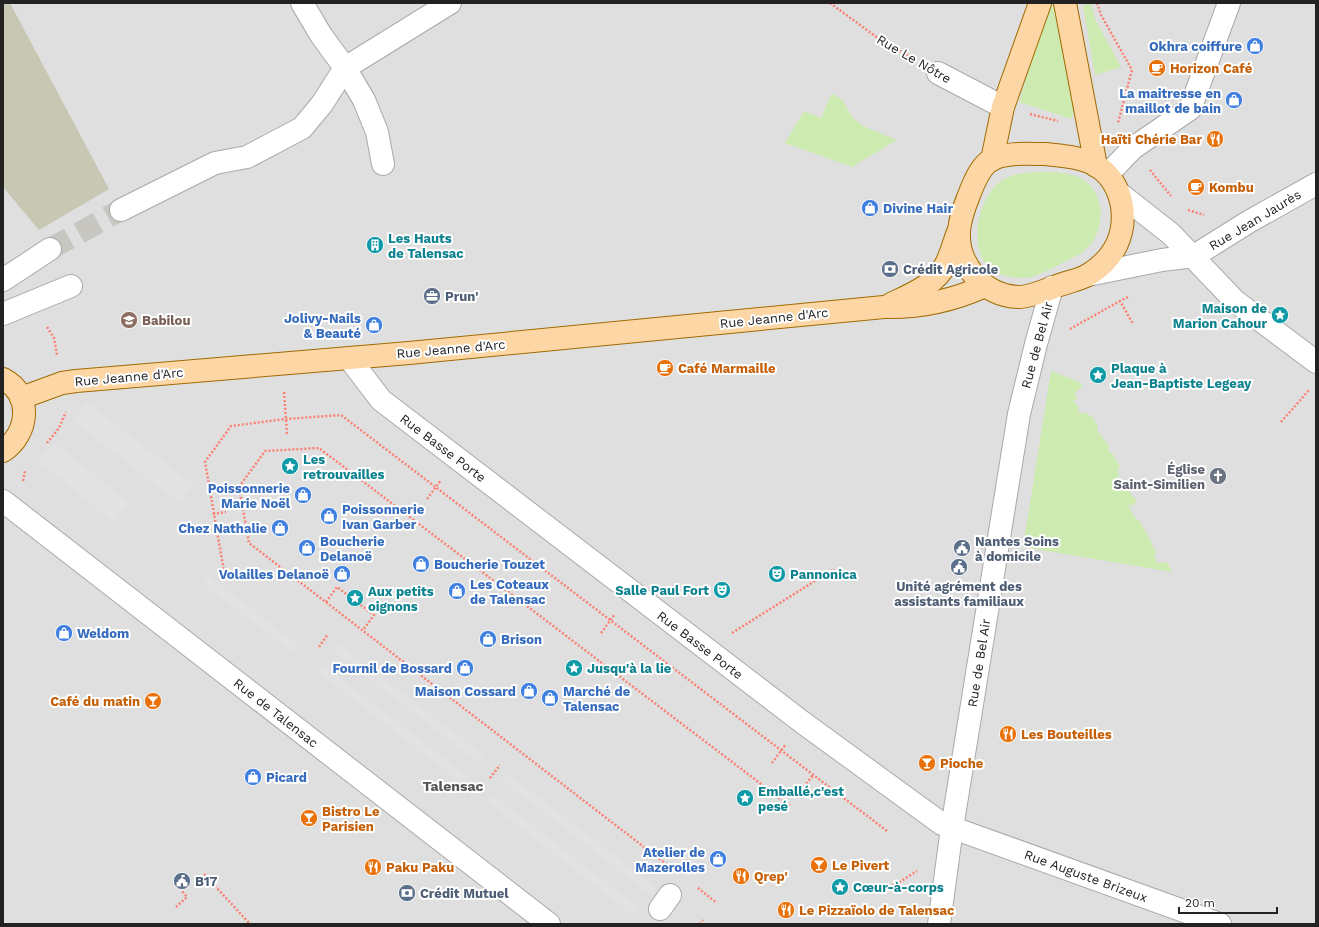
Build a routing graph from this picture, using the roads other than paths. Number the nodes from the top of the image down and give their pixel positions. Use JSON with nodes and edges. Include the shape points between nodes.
{"nodes":[{"id":1,"x":302,"y":3,"type":"edge"},
{"id":2,"x":450,"y":3,"type":"edge"},
{"id":3,"x":1040,"y":3,"type":"edge"},
{"id":4,"x":1065,"y":3,"type":"edge"},
{"id":5,"x":1229,"y":3,"type":"edge"},
{"id":6,"x":345,"y":68,"type":"junction"},
{"id":7,"x":938,"y":73,"type":"road end"},
{"id":8,"x":1003,"y":107,"type":"junction"},
{"id":9,"x":992,"y":160,"type":"junction"},
{"id":10,"x":383,"y":164,"type":"dead end"},
{"id":11,"x":1102,"y":170,"type":"junction"},
{"id":12,"x":1316,"y":184,"type":"edge"},
{"id":13,"x":1120,"y":194,"type":"junction"},
{"id":14,"x":121,"y":210,"type":"tunnel mouth"},
{"id":15,"x":959,"y":230,"type":"junction"},
{"id":16,"x":50,"y":249,"type":"tunnel mouth"},
{"id":17,"x":1194,"y":256,"type":"junction"},
{"id":18,"x":1088,"y":275,"type":"junction"},
{"id":19,"x":3,"y":280,"type":"edge"},
{"id":20,"x":71,"y":286,"type":"dead end"},
{"id":21,"x":985,"y":286,"type":"junction"},
{"id":22,"x":1052,"y":287,"type":"junction"},
{"id":23,"x":884,"y":307,"type":"junction"},
{"id":24,"x":3,"y":314,"type":"edge"},
{"id":25,"x":349,"y":358,"type":"junction"},
{"id":26,"x":1316,"y":362,"type":"edge"},
{"id":27,"x":3,"y":378,"type":"edge"},
{"id":28,"x":21,"y":398,"type":"junction"},
{"id":29,"x":3,"y":451,"type":"edge"},
{"id":30,"x":3,"y":501,"type":"edge"},
{"id":31,"x":952,"y":828,"type":"junction"},
{"id":32,"x":549,"y":924,"type":"edge"},
{"id":33,"x":938,"y":924,"type":"edge"},
{"id":34,"x":1220,"y":924,"type":"edge"}],
"edges":[{"from":1,"to":6,"type":"street"},
{"from":2,"to":6,"type":"street"},
{"from":3,"to":8,"type":"main road"},
{"from":4,"to":11,"type":"main road","via":[[1090,130]]},
{"from":5,"to":11,"type":"street","via":[[1190,109]]},
{"from":6,"to":10,"type":"street","via":[[364,100],[377,132]]},
{"from":6,"to":14,"type":"street","via":[[322,104],[302,128],[247,157],[216,164]]},
{"from":7,"to":8,"type":"street","name":"Rue Le Nôtre"},
{"from":8,"to":9,"type":"main road"},
{"from":9,"to":11,"type":"main road","via":[[1014,155],[1045,154],[1074,157]]},
{"from":9,"to":15,"type":"main road","via":[[986,164],[976,179],[962,214]]},
{"from":11,"to":13,"type":"main road"},
{"from":12,"to":17,"type":"street","name":"Rue Jean Jaurès"},
{"from":13,"to":17,"type":"street","name":"Rue Jean Jaurès","via":[[1171,234]]},
{"from":13,"to":18,"type":"main road","via":[[1124,220],[1122,234],[1116,248]]},
{"from":15,"to":21,"type":"main road","via":[[964,260]]},
{"from":15,"to":23,"type":"main road","name":"Rue Jeanne d'Arc","via":[[946,265],[935,279]]},
{"from":16,"to":19,"type":"street"},
{"from":17,"to":18,"type":"street","name":"Rue Jean Jaurès"},
{"from":17,"to":26,"type":"street","via":[[1235,301]]},
{"from":18,"to":22,"type":"main road"},
{"from":20,"to":24,"type":"street"},
{"from":21,"to":22,"type":"main road","via":[[999,293],[1020,297]]},
{"from":21,"to":23,"type":"main road","name":"Rue Jeanne d'Arc","via":[[930,305]]},
{"from":22,"to":31,"type":"street","name":"Rue de Bel Air","via":[[1019,414]]},
{"from":23,"to":25,"type":"main road","name":"Rue Jeanne d'Arc"},
{"from":25,"to":28,"type":"main road","name":"Rue Jeanne d'Arc","via":[[76,381],[62,383]]},
{"from":25,"to":31,"type":"street","name":"Rue Basse Porte","via":[[380,400],[802,722],[925,812]]},
{"from":27,"to":28,"type":"main road","via":[[15,388]]},
{"from":28,"to":29,"type":"main road","via":[[24,408],[22,430],[17,439]]},
{"from":30,"to":32,"type":"street","name":"Rue de Talensac"},
{"from":31,"to":33,"type":"street","name":"Rue de Bel Air"},
{"from":31,"to":34,"type":"street","name":"Rue Auguste Brizeux"}]}
